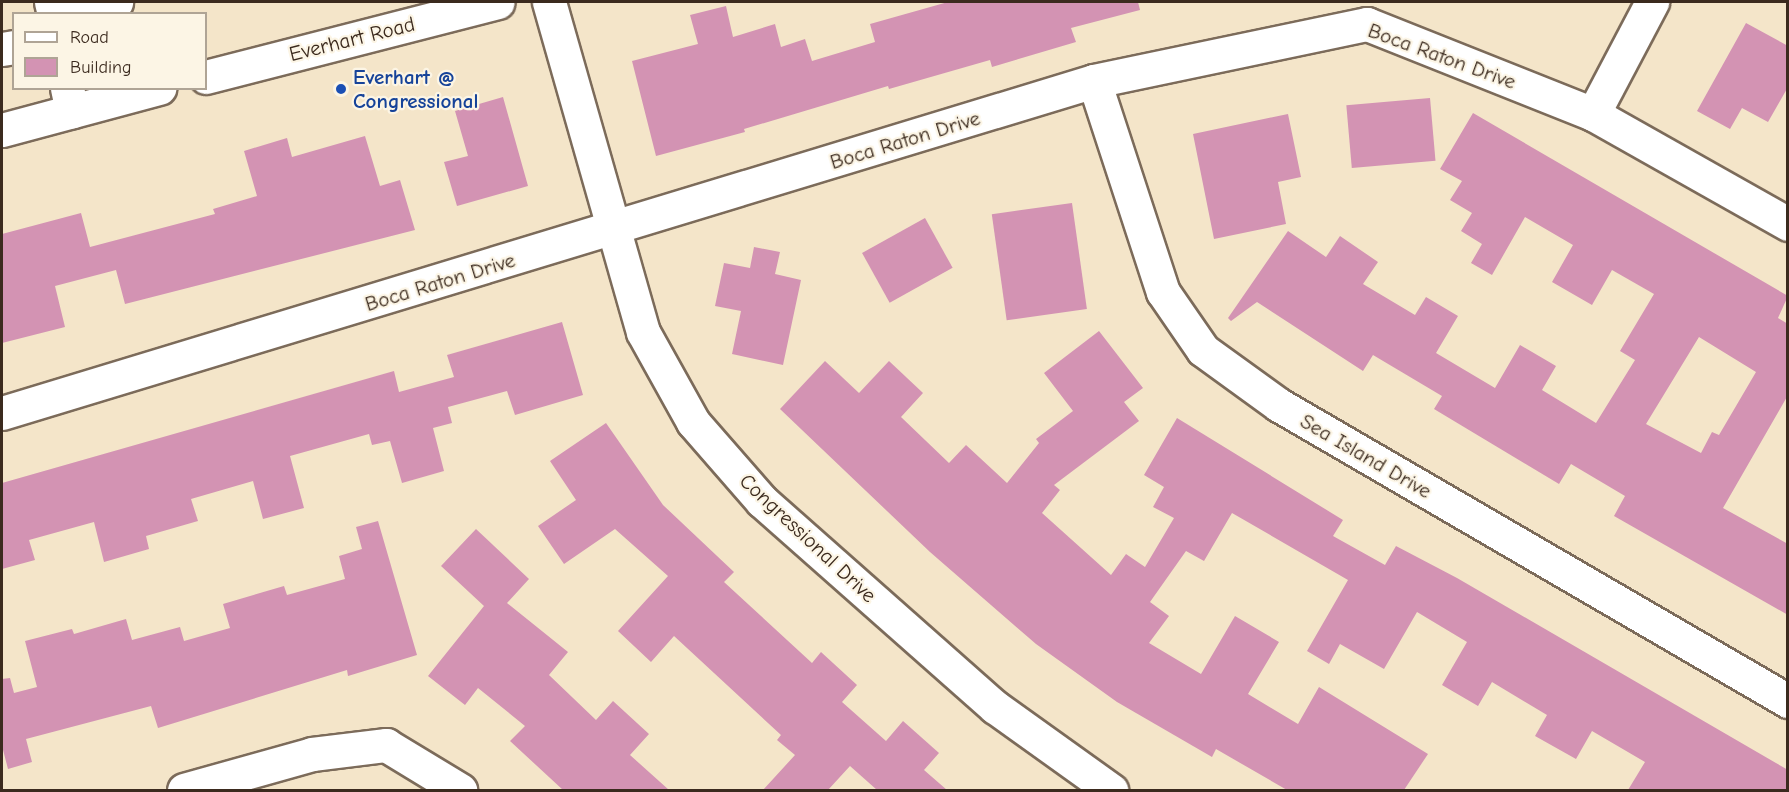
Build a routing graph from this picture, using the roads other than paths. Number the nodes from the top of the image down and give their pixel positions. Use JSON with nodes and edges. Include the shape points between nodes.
{"nodes":[{"id":1,"x":116,"y":2,"type":"edge"},
{"id":2,"x":498,"y":2,"type":"edge"},
{"id":3,"x":549,"y":2,"type":"edge"},
{"id":4,"x":1652,"y":2,"type":"edge"},
{"id":5,"x":84,"y":12,"type":"edge"},
{"id":6,"x":207,"y":76,"type":"edge"},
{"id":7,"x":1094,"y":81,"type":"junction"},
{"id":8,"x":144,"y":90,"type":"edge"},
{"id":9,"x":70,"y":100,"type":"edge"},
{"id":10,"x":1593,"y":114,"type":"junction"},
{"id":11,"x":2,"y":130,"type":"edge"},
{"id":12,"x":1788,"y":224,"type":"edge"},
{"id":13,"x":613,"y":229,"type":"junction"},
{"id":14,"x":2,"y":414,"type":"edge"},
{"id":15,"x":1788,"y":701,"type":"edge"},
{"id":16,"x":184,"y":790,"type":"edge"},
{"id":17,"x":460,"y":790,"type":"edge"},
{"id":18,"x":1111,"y":790,"type":"edge"}],
"edges":[{"from":1,"to":5,"type":"street"},
{"from":2,"to":6,"type":"street","name":"Everhart Road"},
{"from":3,"to":13,"type":"street","name":"Congressional Drive"},
{"from":4,"to":10,"type":"street"},
{"from":7,"to":10,"type":"street","name":"Boca Raton Drive","via":[[1367,24]]},
{"from":7,"to":13,"type":"street","name":"Boca Raton Drive"},
{"from":7,"to":15,"type":"street","name":"Sea Island Drive","via":[[1162,292],[1203,350],[1279,405]]},
{"from":8,"to":9,"type":"street"},
{"from":9,"to":11,"type":"street"},
{"from":10,"to":12,"type":"street","name":"Boca Raton Drive"},
{"from":13,"to":14,"type":"street","name":"Boca Raton Drive"},
{"from":13,"to":18,"type":"street","name":"Congressional Drive","via":[[649,342],[693,422],[762,501],[995,707]]},
{"from":16,"to":17,"type":"street","via":[[312,754],[386,745]]}]}
